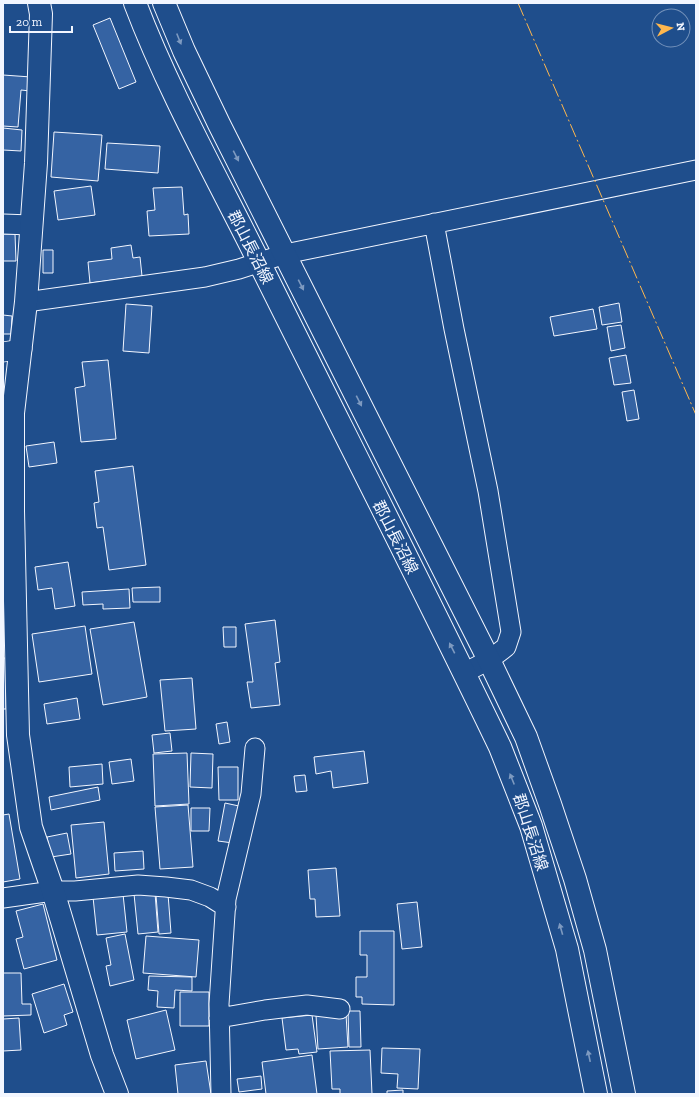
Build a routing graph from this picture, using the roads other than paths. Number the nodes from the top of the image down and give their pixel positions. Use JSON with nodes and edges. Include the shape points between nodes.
{"nodes":[{"id":1,"x":39,"y":3,"type":"edge"},
{"id":2,"x":135,"y":3,"type":"edge"},
{"id":3,"x":164,"y":3,"type":"edge"},
{"id":4,"x":696,"y":170,"type":"edge"},
{"id":5,"x":434,"y":223,"type":"junction"},
{"id":6,"x":3,"y":224,"type":"edge"},
{"id":7,"x":31,"y":225,"type":"junction"},
{"id":8,"x":285,"y":254,"type":"junction"},
{"id":9,"x":259,"y":262,"type":"junction"},
{"id":10,"x":26,"y":302,"type":"junction"},
{"id":11,"x":12,"y":350,"type":"edge"},
{"id":12,"x":9,"y":565,"type":"edge"},
{"id":13,"x":489,"y":660,"type":"junction"},
{"id":14,"x":464,"y":673,"type":"junction"},
{"id":15,"x":255,"y":748,"type":"dead end"},
{"id":16,"x":53,"y":891,"type":"junction"},
{"id":17,"x":3,"y":898,"type":"edge"},
{"id":18,"x":226,"y":907,"type":"junction"},
{"id":19,"x":340,"y":1008,"type":"dead end"},
{"id":20,"x":219,"y":1018,"type":"junction"},
{"id":21,"x":117,"y":1094,"type":"edge"},
{"id":22,"x":221,"y":1094,"type":"edge"},
{"id":23,"x":596,"y":1094,"type":"edge"},
{"id":24,"x":624,"y":1094,"type":"edge"}],
"edges":[{"from":1,"to":7,"type":"main road","via":[[39,91]]},
{"from":2,"to":9,"type":"main road","name":"郡山長沼線","via":[[170,86]]},
{"from":3,"to":8,"type":"main road","name":"郡山長沼線","one_way":true,"via":[[187,58]]},
{"from":4,"to":5,"type":"street"},
{"from":5,"to":8,"type":"street"},
{"from":5,"to":13,"type":"street","via":[[488,491],[511,632],[506,647]]},
{"from":6,"to":7,"type":"street"},
{"from":7,"to":10,"type":"main road"},
{"from":8,"to":9,"type":"street"},
{"from":8,"to":13,"type":"main road","name":"郡山長沼線","one_way":true},
{"from":9,"to":10,"type":"street","via":[[205,277]]},
{"from":14,"to":9,"type":"main road","name":"郡山長沼線","one_way":true},
{"from":10,"to":11,"type":"main road"},
{"from":11,"to":12,"type":"main road"},
{"from":12,"to":16,"type":"main road","via":[[18,735],[30,827]]},
{"from":13,"to":14,"type":"street"},
{"from":13,"to":24,"type":"main road","name":"郡山長沼線","via":[[526,737],[575,879],[594,950]]},
{"from":23,"to":14,"type":"main road","name":"郡山長沼線","one_way":true,"via":[[567,949],[531,826],[500,747]]},
{"from":15,"to":18,"type":"street","via":[[251,794]]},
{"from":16,"to":17,"type":"street"},
{"from":16,"to":18,"type":"street","via":[[138,885],[166,887],[191,890],[210,897]]},
{"from":16,"to":21,"type":"main road","via":[[102,1055]]},
{"from":18,"to":20,"type":"street"},
{"from":19,"to":20,"type":"street","via":[[307,1005]]},
{"from":20,"to":22,"type":"street"}]}
